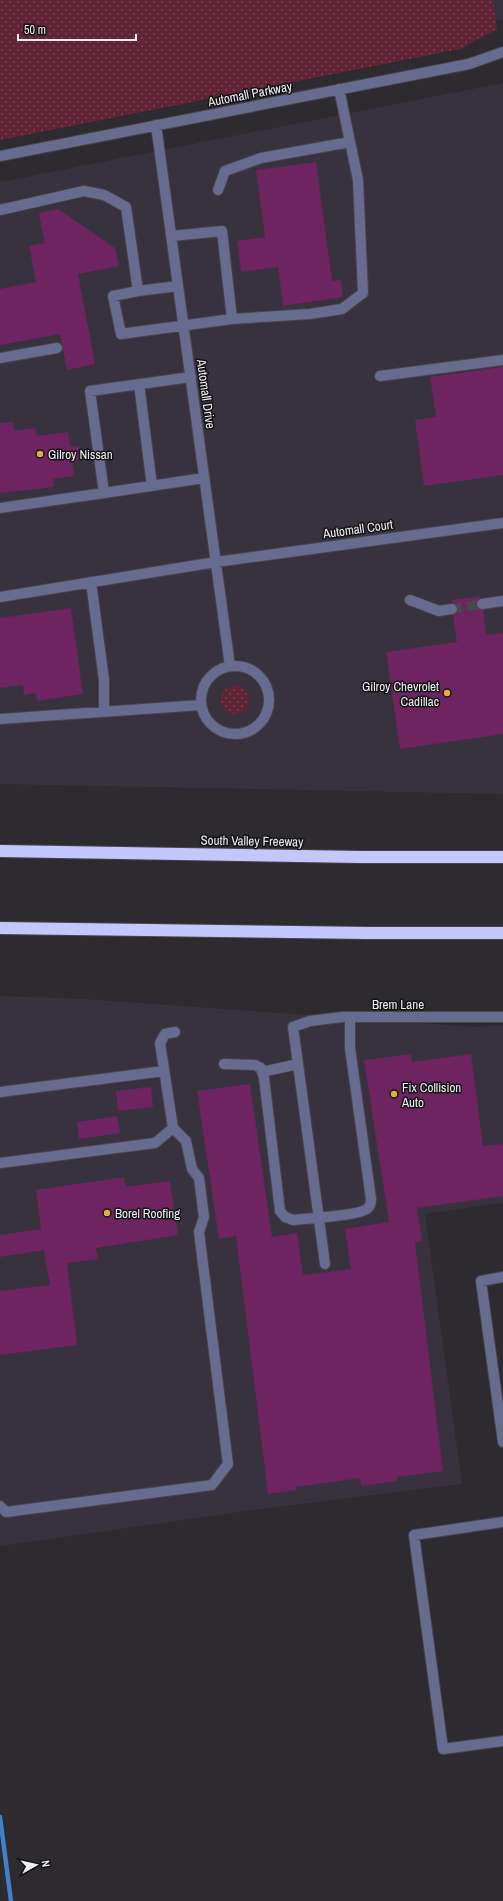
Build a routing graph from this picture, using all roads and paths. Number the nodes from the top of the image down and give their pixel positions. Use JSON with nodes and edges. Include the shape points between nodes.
{"nodes":[{"id":1,"x":503,"y":52,"type":"edge"},
{"id":2,"x":339,"y":90,"type":"junction"},
{"id":3,"x":156,"y":125,"type":"junction"},
{"id":4,"x":350,"y":142,"type":"junction"},
{"id":5,"x":0,"y":156,"type":"edge"},
{"id":6,"x":218,"y":190,"type":"dead end"},
{"id":7,"x":0,"y":210,"type":"edge"},
{"id":8,"x":172,"y":236,"type":"junction"},
{"id":9,"x":178,"y":286,"type":"junction"},
{"id":10,"x":138,"y":291,"type":"junction"},
{"id":11,"x":232,"y":320,"type":"junction"},
{"id":12,"x":184,"y":327,"type":"junction"},
{"id":13,"x":57,"y":348,"type":"dead end"},
{"id":14,"x":0,"y":358,"type":"edge"},
{"id":15,"x":503,"y":360,"type":"edge"},
{"id":16,"x":380,"y":376,"type":"dead end"},
{"id":17,"x":190,"y":377,"type":"junction"},
{"id":18,"x":139,"y":384,"type":"junction"},
{"id":19,"x":204,"y":478,"type":"junction"},
{"id":20,"x":152,"y":486,"type":"junction"},
{"id":21,"x":104,"y":493,"type":"junction"},
{"id":22,"x":0,"y":508,"type":"edge"},
{"id":23,"x":503,"y":523,"type":"edge"},
{"id":24,"x":216,"y":562,"type":"junction"},
{"id":25,"x":91,"y":582,"type":"junction"},
{"id":26,"x":0,"y":597,"type":"edge"},
{"id":27,"x":410,"y":600,"type":"dead end"},
{"id":28,"x":503,"y":601,"type":"edge"},
{"id":29,"x":482,"y":604,"type":"tunnel mouth"},
{"id":30,"x":452,"y":609,"type":"tunnel mouth"},
{"id":31,"x":230,"y":666,"type":"junction"},
{"id":32,"x":201,"y":704,"type":"junction"},
{"id":33,"x":104,"y":712,"type":"junction"},
{"id":34,"x":0,"y":719,"type":"edge"},
{"id":35,"x":0,"y":851,"type":"edge"},
{"id":36,"x":503,"y":857,"type":"edge"},
{"id":37,"x":0,"y":928,"type":"edge"},
{"id":38,"x":503,"y":933,"type":"edge"},
{"id":39,"x":350,"y":1017,"type":"junction"},
{"id":40,"x":503,"y":1017,"type":"edge"},
{"id":41,"x":175,"y":1032,"type":"dead end"},
{"id":42,"x":224,"y":1064,"type":"dead end"},
{"id":43,"x":298,"y":1064,"type":"junction"},
{"id":44,"x":164,"y":1071,"type":"junction"},
{"id":45,"x":262,"y":1072,"type":"junction"},
{"id":46,"x":0,"y":1092,"type":"edge"},
{"id":47,"x":173,"y":1128,"type":"junction"},
{"id":48,"x":0,"y":1163,"type":"edge"},
{"id":49,"x":319,"y":1217,"type":"junction"},
{"id":50,"x":325,"y":1264,"type":"dead end"},
{"id":51,"x":503,"y":1277,"type":"edge"},
{"id":52,"x":503,"y":1442,"type":"edge"},
{"id":53,"x":0,"y":1506,"type":"edge"},
{"id":54,"x":503,"y":1522,"type":"edge"},
{"id":55,"x":503,"y":1741,"type":"edge"}],
"edges":[{"from":1,"to":2,"type":"street","name":"Automall Parkway","via":[[470,64]]},
{"from":2,"to":3,"type":"street","name":"Automall Parkway"},
{"from":2,"to":4,"type":"street"},
{"from":3,"to":5,"type":"street","name":"Automall Parkway"},
{"from":3,"to":8,"type":"street","name":"Automall Drive"},
{"from":4,"to":6,"type":"street","via":[[261,158],[225,171]]},
{"from":4,"to":11,"type":"street","via":[[358,180],[363,293],[342,309]]},
{"from":7,"to":10,"type":"street","via":[[84,191],[104,195],[126,207]]},
{"from":8,"to":9,"type":"street","name":"Automall Drive"},
{"from":8,"to":11,"type":"street","via":[[222,231]]},
{"from":9,"to":10,"type":"street"},
{"from":9,"to":12,"type":"street","name":"Automall Drive"},
{"from":10,"to":12,"type":"street","via":[[113,296],[121,334]]},
{"from":11,"to":12,"type":"street"},
{"from":12,"to":17,"type":"street","name":"Automall Drive"},
{"from":13,"to":14,"type":"street"},
{"from":15,"to":16,"type":"street"},
{"from":17,"to":18,"type":"street"},
{"from":17,"to":19,"type":"street","name":"Automall Drive"},
{"from":18,"to":20,"type":"street"},
{"from":18,"to":21,"type":"street","via":[[90,390]]},
{"from":19,"to":20,"type":"street"},
{"from":19,"to":24,"type":"street","name":"Automall Drive"},
{"from":20,"to":21,"type":"street"},
{"from":21,"to":22,"type":"street"},
{"from":23,"to":24,"type":"street","name":"Automall Court"},
{"from":24,"to":25,"type":"street","name":"Automall Court"},
{"from":24,"to":31,"type":"street","name":"Automall Drive"},
{"from":25,"to":26,"type":"street","name":"Automall Court"},
{"from":25,"to":33,"type":"street","via":[[104,680]]},
{"from":27,"to":30,"type":"street","via":[[439,611]]},
{"from":28,"to":29,"type":"street"},
{"from":31,"to":32,"type":"street","via":[[222,668],[209,678],[202,691]]},
{"from":31,"to":32,"type":"street","via":[[251,669],[265,683],[269,702],[262,721],[242,734],[224,732],[209,722]]},
{"from":32,"to":33,"type":"street"},
{"from":33,"to":34,"type":"street"},
{"from":35,"to":36,"type":"highway","name":"South Valley Freeway"},
{"from":37,"to":38,"type":"highway","via":[[375,934]]},
{"from":39,"to":40,"type":"street","name":"Brem Lane"},
{"from":39,"to":43,"type":"street","name":"Brem Lane","via":[[310,1021],[293,1027]]},
{"from":39,"to":49,"type":"street","via":[[350,1048],[371,1199],[369,1207],[363,1212]]},
{"from":41,"to":44,"type":"street","via":[[165,1034],[160,1043]]},
{"from":42,"to":45,"type":"street","via":[[255,1065],[261,1068]]},
{"from":43,"to":45,"type":"street"},
{"from":43,"to":49,"type":"street"},
{"from":44,"to":46,"type":"street"},
{"from":44,"to":47,"type":"street"},
{"from":45,"to":49,"type":"street","via":[[280,1211],[285,1217],[293,1220]]},
{"from":47,"to":48,"type":"street","via":[[155,1143]]},
{"from":47,"to":53,"type":"street","via":[[186,1141],[192,1169],[199,1178],[204,1217],[199,1232],[228,1464],[212,1485],[6,1512]]},
{"from":49,"to":50,"type":"street"},
{"from":51,"to":52,"type":"street","via":[[481,1281]]},
{"from":54,"to":55,"type":"street","via":[[414,1535],[443,1750]]}]}
